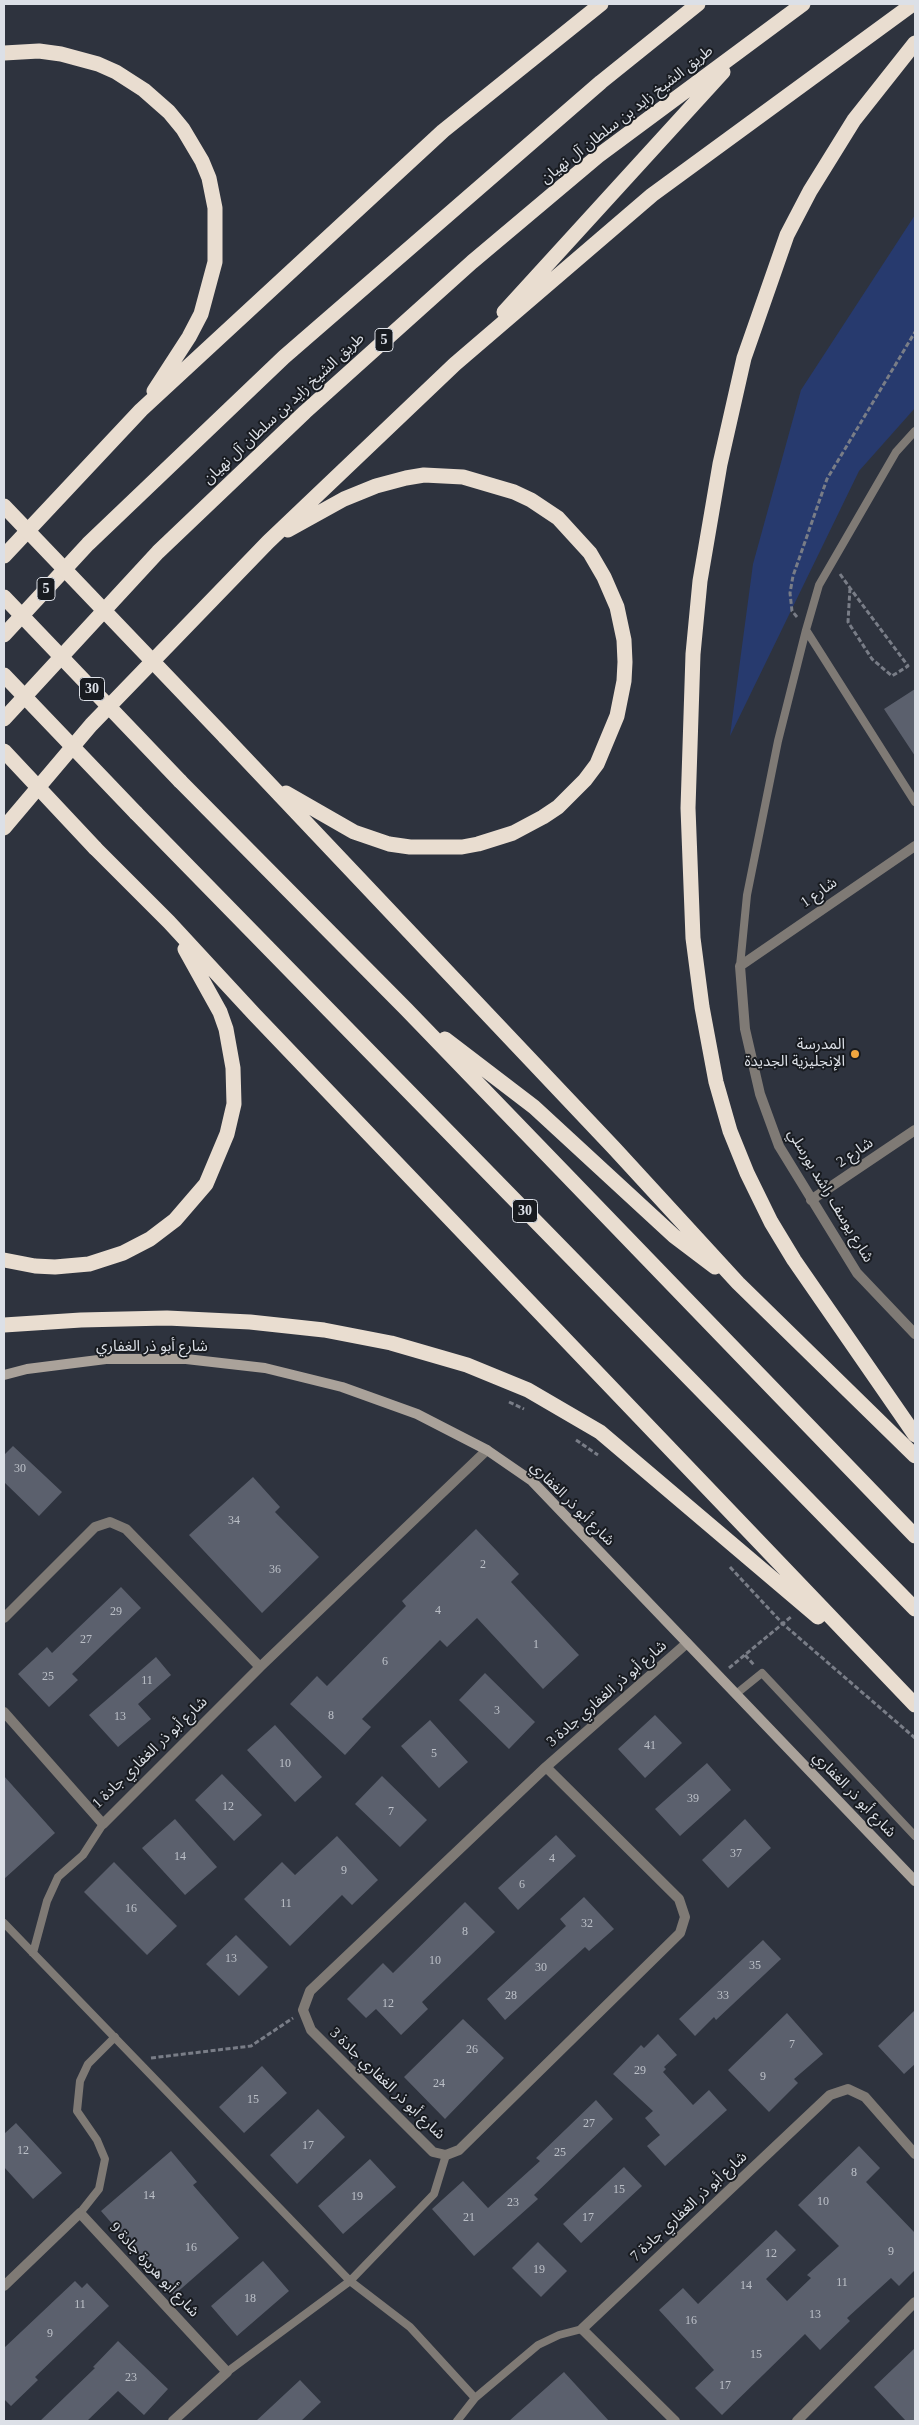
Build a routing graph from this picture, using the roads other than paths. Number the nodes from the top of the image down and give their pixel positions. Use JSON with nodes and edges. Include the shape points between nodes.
{"nodes":[{"id":1,"x":601,"y":4,"type":"edge"},
{"id":2,"x":698,"y":4,"type":"edge"},
{"id":3,"x":803,"y":4,"type":"edge"},
{"id":4,"x":913,"y":4,"type":"edge"},
{"id":5,"x":748,"y":44,"type":"junction"},
{"id":6,"x":915,"y":44,"type":"edge"},
{"id":7,"x":4,"y":53,"type":"edge"},
{"id":8,"x":455,"y":364,"type":"junction"},
{"id":9,"x":142,"y":410,"type":"junction"},
{"id":10,"x":915,"y":431,"type":"edge"},
{"id":11,"x":4,"y":506,"type":"edge"},
{"id":12,"x":268,"y":542,"type":"junction"},
{"id":13,"x":4,"y":556,"type":"edge"},
{"id":14,"x":4,"y":598,"type":"edge"},
{"id":15,"x":806,"y":630,"type":"junction"},
{"id":16,"x":4,"y":635,"type":"edge"},
{"id":17,"x":4,"y":675,"type":"edge"},
{"id":18,"x":4,"y":719,"type":"edge"},
{"id":19,"x":4,"y":751,"type":"edge"},
{"id":20,"x":270,"y":783,"type":"junction"},
{"id":21,"x":915,"y":802,"type":"edge"},
{"id":22,"x":4,"y":828,"type":"edge"},
{"id":23,"x":915,"y":846,"type":"edge"},
{"id":24,"x":168,"y":922,"type":"junction"},
{"id":25,"x":740,"y":966,"type":"junction"},
{"id":26,"x":406,"y":1009,"type":"junction"},
{"id":27,"x":915,"y":1130,"type":"edge"},
{"id":28,"x":811,"y":1200,"type":"junction"},
{"id":29,"x":4,"y":1260,"type":"edge"},
{"id":30,"x":738,"y":1283,"type":"junction"},
{"id":31,"x":4,"y":1325,"type":"edge"},
{"id":32,"x":915,"y":1334,"type":"edge"},
{"id":33,"x":4,"y":1375,"type":"edge"},
{"id":34,"x":915,"y":1435,"type":"edge"},
{"id":35,"x":487,"y":1450,"type":"junction"},
{"id":36,"x":915,"y":1456,"type":"edge"},
{"id":37,"x":915,"y":1536,"type":"edge"},
{"id":38,"x":915,"y":1609,"type":"edge"},
{"id":39,"x":4,"y":1618,"type":"edge"},
{"id":40,"x":687,"y":1644,"type":"junction"},
{"id":41,"x":260,"y":1667,"type":"junction"},
{"id":42,"x":881,"y":1670,"type":"junction"},
{"id":43,"x":736,"y":1694,"type":"junction"},
{"id":44,"x":915,"y":1705,"type":"edge"},
{"id":45,"x":4,"y":1712,"type":"edge"},
{"id":46,"x":546,"y":1767,"type":"junction"},
{"id":47,"x":103,"y":1824,"type":"junction"},
{"id":48,"x":915,"y":1836,"type":"edge"},
{"id":49,"x":915,"y":1881,"type":"edge"},
{"id":50,"x":4,"y":1923,"type":"edge"},
{"id":51,"x":33,"y":1953,"type":"junction"},
{"id":52,"x":115,"y":2037,"type":"junction"},
{"id":53,"x":915,"y":2154,"type":"edge"},
{"id":54,"x":446,"y":2155,"type":"junction"},
{"id":55,"x":80,"y":2213,"type":"junction"},
{"id":56,"x":350,"y":2281,"type":"junction"},
{"id":57,"x":4,"y":2286,"type":"edge"},
{"id":58,"x":915,"y":2302,"type":"edge"},
{"id":59,"x":582,"y":2329,"type":"junction"},
{"id":60,"x":227,"y":2372,"type":"junction"},
{"id":61,"x":475,"y":2398,"type":"junction"},
{"id":62,"x":172,"y":2421,"type":"edge"},
{"id":63,"x":457,"y":2421,"type":"edge"},
{"id":64,"x":676,"y":2421,"type":"edge"},
{"id":65,"x":797,"y":2421,"type":"edge"}],
"edges":[{"from":1,"to":9,"type":"highway","via":[[443,131]]},
{"from":2,"to":16,"type":"highway","number":"5","via":[[594,88],[284,357],[88,544]]},
{"from":3,"to":5,"type":"highway","name":"طريق الشيخ زايد بن سلطان آل نهيان","number":"5"},
{"from":4,"to":8,"type":"highway","via":[[652,196]]},
{"from":5,"to":8,"type":"highway"},
{"from":5,"to":18,"type":"highway","name":"طريق الشيخ زايد بن سلطان آل نهيان","number":"5","via":[[598,156],[472,262],[312,405],[158,552]]},
{"from":6,"to":34,"type":"highway","via":[[854,120],[810,191],[787,235],[744,358],[720,464],[700,581],[693,654],[688,808],[693,938],[716,1082],[730,1131],[771,1222],[794,1260]]},
{"from":7,"to":9,"type":"highway","via":[[39,51],[61,54],[98,64],[128,79],[157,101],[183,129],[208,178],[215,208],[217,244],[208,292],[189,337]]},
{"from":8,"to":12,"type":"highway"},
{"from":9,"to":13,"type":"highway"},
{"from":10,"to":15,"type":"lane","via":[[896,452],[819,586]]},
{"from":11,"to":20,"type":"highway","bridge":true},
{"from":12,"to":20,"type":"highway","via":[[344,498],[392,481],[444,475],[497,485],[544,508],[590,553],[617,607],[625,662],[617,716],[604,749],[585,780],[543,817],[494,840],[441,849],[389,844],[338,824]]},
{"from":12,"to":22,"type":"highway","via":[[91,725]]},
{"from":14,"to":26,"type":"highway","number":"30","bridge":true},
{"from":15,"to":21,"type":"lane"},
{"from":15,"to":25,"type":"lane","via":[[778,741],[747,895]]},
{"from":17,"to":38,"type":"highway","number":"30","bridge":true},
{"from":19,"to":24,"type":"highway","bridge":true},
{"from":20,"to":30,"type":"highway"},
{"from":23,"to":25,"type":"street","name":"شارع 1"},
{"from":24,"to":29,"type":"highway","via":[[213,998],[226,1029],[234,1068],[234,1104],[228,1134],[214,1167],[201,1190],[180,1215],[150,1239],[123,1253],[89,1264],[55,1267]]},
{"from":24,"to":42,"type":"highway"},
{"from":25,"to":28,"type":"street","name":"شارع يوسف راشد بورسلي","via":[[745,1029],[760,1094],[779,1146]]},
{"from":26,"to":30,"type":"highway","via":[[534,1107],[674,1236]]},
{"from":26,"to":37,"type":"highway","number":"30"},
{"from":27,"to":28,"type":"street","name":"شارع 2"},
{"from":28,"to":32,"type":"street","name":"شارع يوسف راشد بورسلي","via":[[857,1273]]},
{"from":30,"to":36,"type":"highway"},
{"from":31,"to":42,"type":"highway","via":[[167,1318],[250,1322],[324,1330],[391,1343],[467,1365],[528,1390],[600,1432]]},
{"from":33,"to":35,"type":"street","name":"شارع أبو ذر الغفاري","via":[[26,1369],[106,1359],[186,1359],[265,1368],[342,1387],[416,1414]]},
{"from":35,"to":40,"type":"street","name":"شارع أبو ذر الغفاري","via":[[532,1481]]},
{"from":35,"to":41,"type":"street","name":"شارع أبو ذر الغفاري جادة 1"},
{"from":39,"to":41,"type":"street","via":[[95,1526],[110,1522],[126,1530]]},
{"from":40,"to":43,"type":"street","name":"شارع أبو ذر الغفاري"},
{"from":40,"to":46,"type":"street","name":"شارع أبو ذر الغفاري جادة 3"},
{"from":41,"to":47,"type":"street","name":"شارع أبو ذر الغفاري جادة 1"},
{"from":42,"to":44,"type":"highway"},
{"from":43,"to":48,"type":"lane","via":[[762,1673]]},
{"from":43,"to":49,"type":"street","name":"شارع أبو ذر الغفاري"},
{"from":45,"to":47,"type":"street","name":"شارع أبو ذر الغفاري جادة 1"},
{"from":46,"to":54,"type":"street","name":"شارع أبو ذر الغفاري جادة 3","via":[[679,1899],[685,1916],[680,1933],[458,2150]]},
{"from":46,"to":54,"type":"street","name":"شارع أبو ذر الغفاري جادة 3","via":[[310,1991],[303,2010],[311,2030],[433,2152]]},
{"from":47,"to":51,"type":"lane","via":[[83,1855],[58,1877],[47,1902]]},
{"from":50,"to":51,"type":"lane"},
{"from":51,"to":52,"type":"lane"},
{"from":52,"to":55,"type":"lane","via":[[88,2064],[80,2081],[77,2111],[97,2140],[105,2159],[98,2189]]},
{"from":52,"to":56,"type":"lane"},
{"from":53,"to":59,"type":"street","name":"شارع أبو ذر الغفاري جادة 7","via":[[866,2097],[848,2089],[830,2095]]},
{"from":54,"to":56,"type":"lane","via":[[434,2194]]},
{"from":55,"to":57,"type":"street"},
{"from":55,"to":60,"type":"street","name":"شارع أبو هريرة جادة 9"},
{"from":56,"to":60,"type":"lane"},
{"from":56,"to":61,"type":"lane","via":[[410,2328]]},
{"from":58,"to":65,"type":"street"},
{"from":59,"to":61,"type":"lane","via":[[538,2345]]},
{"from":59,"to":64,"type":"street"},
{"from":60,"to":62,"type":"street"},
{"from":61,"to":63,"type":"lane"}]}
